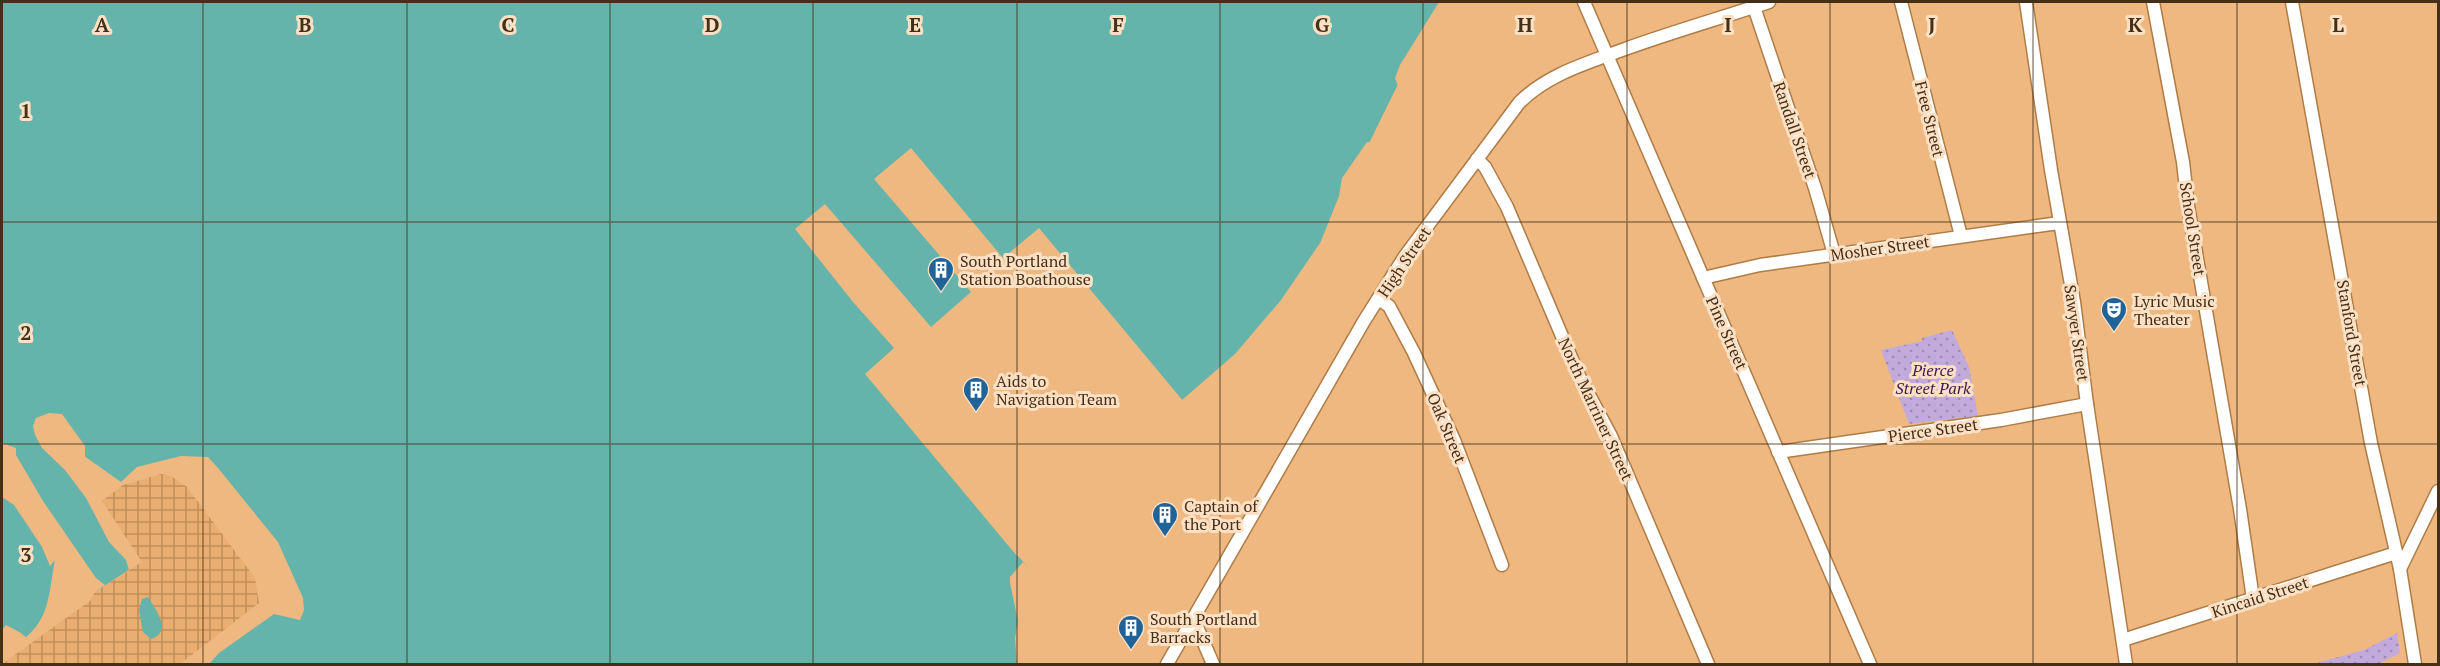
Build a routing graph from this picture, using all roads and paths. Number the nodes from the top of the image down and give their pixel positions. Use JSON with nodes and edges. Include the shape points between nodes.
{"nodes":[{"id":1,"x":1584,"y":2,"type":"edge"},
{"id":2,"x":1769,"y":2,"type":"edge"},
{"id":3,"x":1901,"y":2,"type":"edge"},
{"id":4,"x":2026,"y":2,"type":"edge"},
{"id":5,"x":2153,"y":2,"type":"edge"},
{"id":6,"x":2292,"y":2,"type":"edge"},
{"id":7,"x":1754,"y":7,"type":"junction"},
{"id":8,"x":1606,"y":56,"type":"junction"},
{"id":9,"x":1477,"y":159,"type":"junction"},
{"id":10,"x":2059,"y":223,"type":"junction"},
{"id":11,"x":1961,"y":236,"type":"junction"},
{"id":12,"x":1834,"y":254,"type":"junction"},
{"id":13,"x":1703,"y":278,"type":"junction"},
{"id":14,"x":1378,"y":299,"type":"junction"},
{"id":15,"x":2087,"y":404,"type":"junction"},
{"id":16,"x":1778,"y":452,"type":"junction"},
{"id":17,"x":2439,"y":491,"type":"edge"},
{"id":18,"x":2396,"y":553,"type":"junction"},
{"id":19,"x":1502,"y":565,"type":"dead end"},
{"id":20,"x":2400,"y":569,"type":"junction"},
{"id":21,"x":2253,"y":599,"type":"junction"},
{"id":22,"x":1193,"y":618,"type":"junction"},
{"id":23,"x":2123,"y":640,"type":"junction"},
{"id":24,"x":1167,"y":664,"type":"edge"},
{"id":25,"x":1213,"y":664,"type":"edge"},
{"id":26,"x":1708,"y":664,"type":"edge"},
{"id":27,"x":1870,"y":664,"type":"edge"},
{"id":28,"x":2126,"y":664,"type":"edge"},
{"id":29,"x":2415,"y":664,"type":"edge"}],
"edges":[{"from":1,"to":8,"type":"street","name":"Pine Street"},
{"from":2,"to":7,"type":"street","name":"High Street"},
{"from":3,"to":11,"type":"street","name":"Free Street"},
{"from":4,"to":10,"type":"street","name":"Sawyer Street"},
{"from":5,"to":21,"type":"street","name":"School Street","via":[[2184,162]]},
{"from":6,"to":18,"type":"street","name":"Stanford Street","via":[[2371,443]]},
{"from":7,"to":8,"type":"street","name":"High Street"},
{"from":7,"to":12,"type":"street","name":"Randall Street"},
{"from":8,"to":9,"type":"street","name":"High Street","via":[[1560,74],[1530,93]]},
{"from":8,"to":13,"type":"street","name":"Pine Street"},
{"from":9,"to":14,"type":"street","name":"High Street"},
{"from":9,"to":26,"type":"street","name":"North Marriner Street","via":[[1507,207],[1579,375],[1611,436]]},
{"from":10,"to":11,"type":"street","name":"Mosher Street"},
{"from":10,"to":15,"type":"street","name":"Sawyer Street"},
{"from":11,"to":12,"type":"street","name":"Mosher Street"},
{"from":12,"to":13,"type":"street","name":"Mosher Street"},
{"from":13,"to":16,"type":"street","name":"Pine Street"},
{"from":14,"to":19,"type":"street","name":"Oak Street","via":[[1389,306],[1414,353],[1454,440]]},
{"from":14,"to":22,"type":"street","name":"High Street"},
{"from":15,"to":16,"type":"street","name":"Pierce Street"},
{"from":15,"to":23,"type":"street","name":"Sawyer Street"},
{"from":16,"to":27,"type":"street","name":"Pine Street"},
{"from":17,"to":20,"type":"street"},
{"from":18,"to":20,"type":"street","name":"Stanford Street"},
{"from":18,"to":21,"type":"street","name":"Kincaid Street"},
{"from":20,"to":29,"type":"street","name":"Stanford Street"},
{"from":21,"to":23,"type":"street","name":"Kincaid Street"},
{"from":22,"to":24,"type":"street","name":"High Street"},
{"from":22,"to":25,"type":"street"},
{"from":23,"to":28,"type":"street","name":"Sawyer Street"}]}
